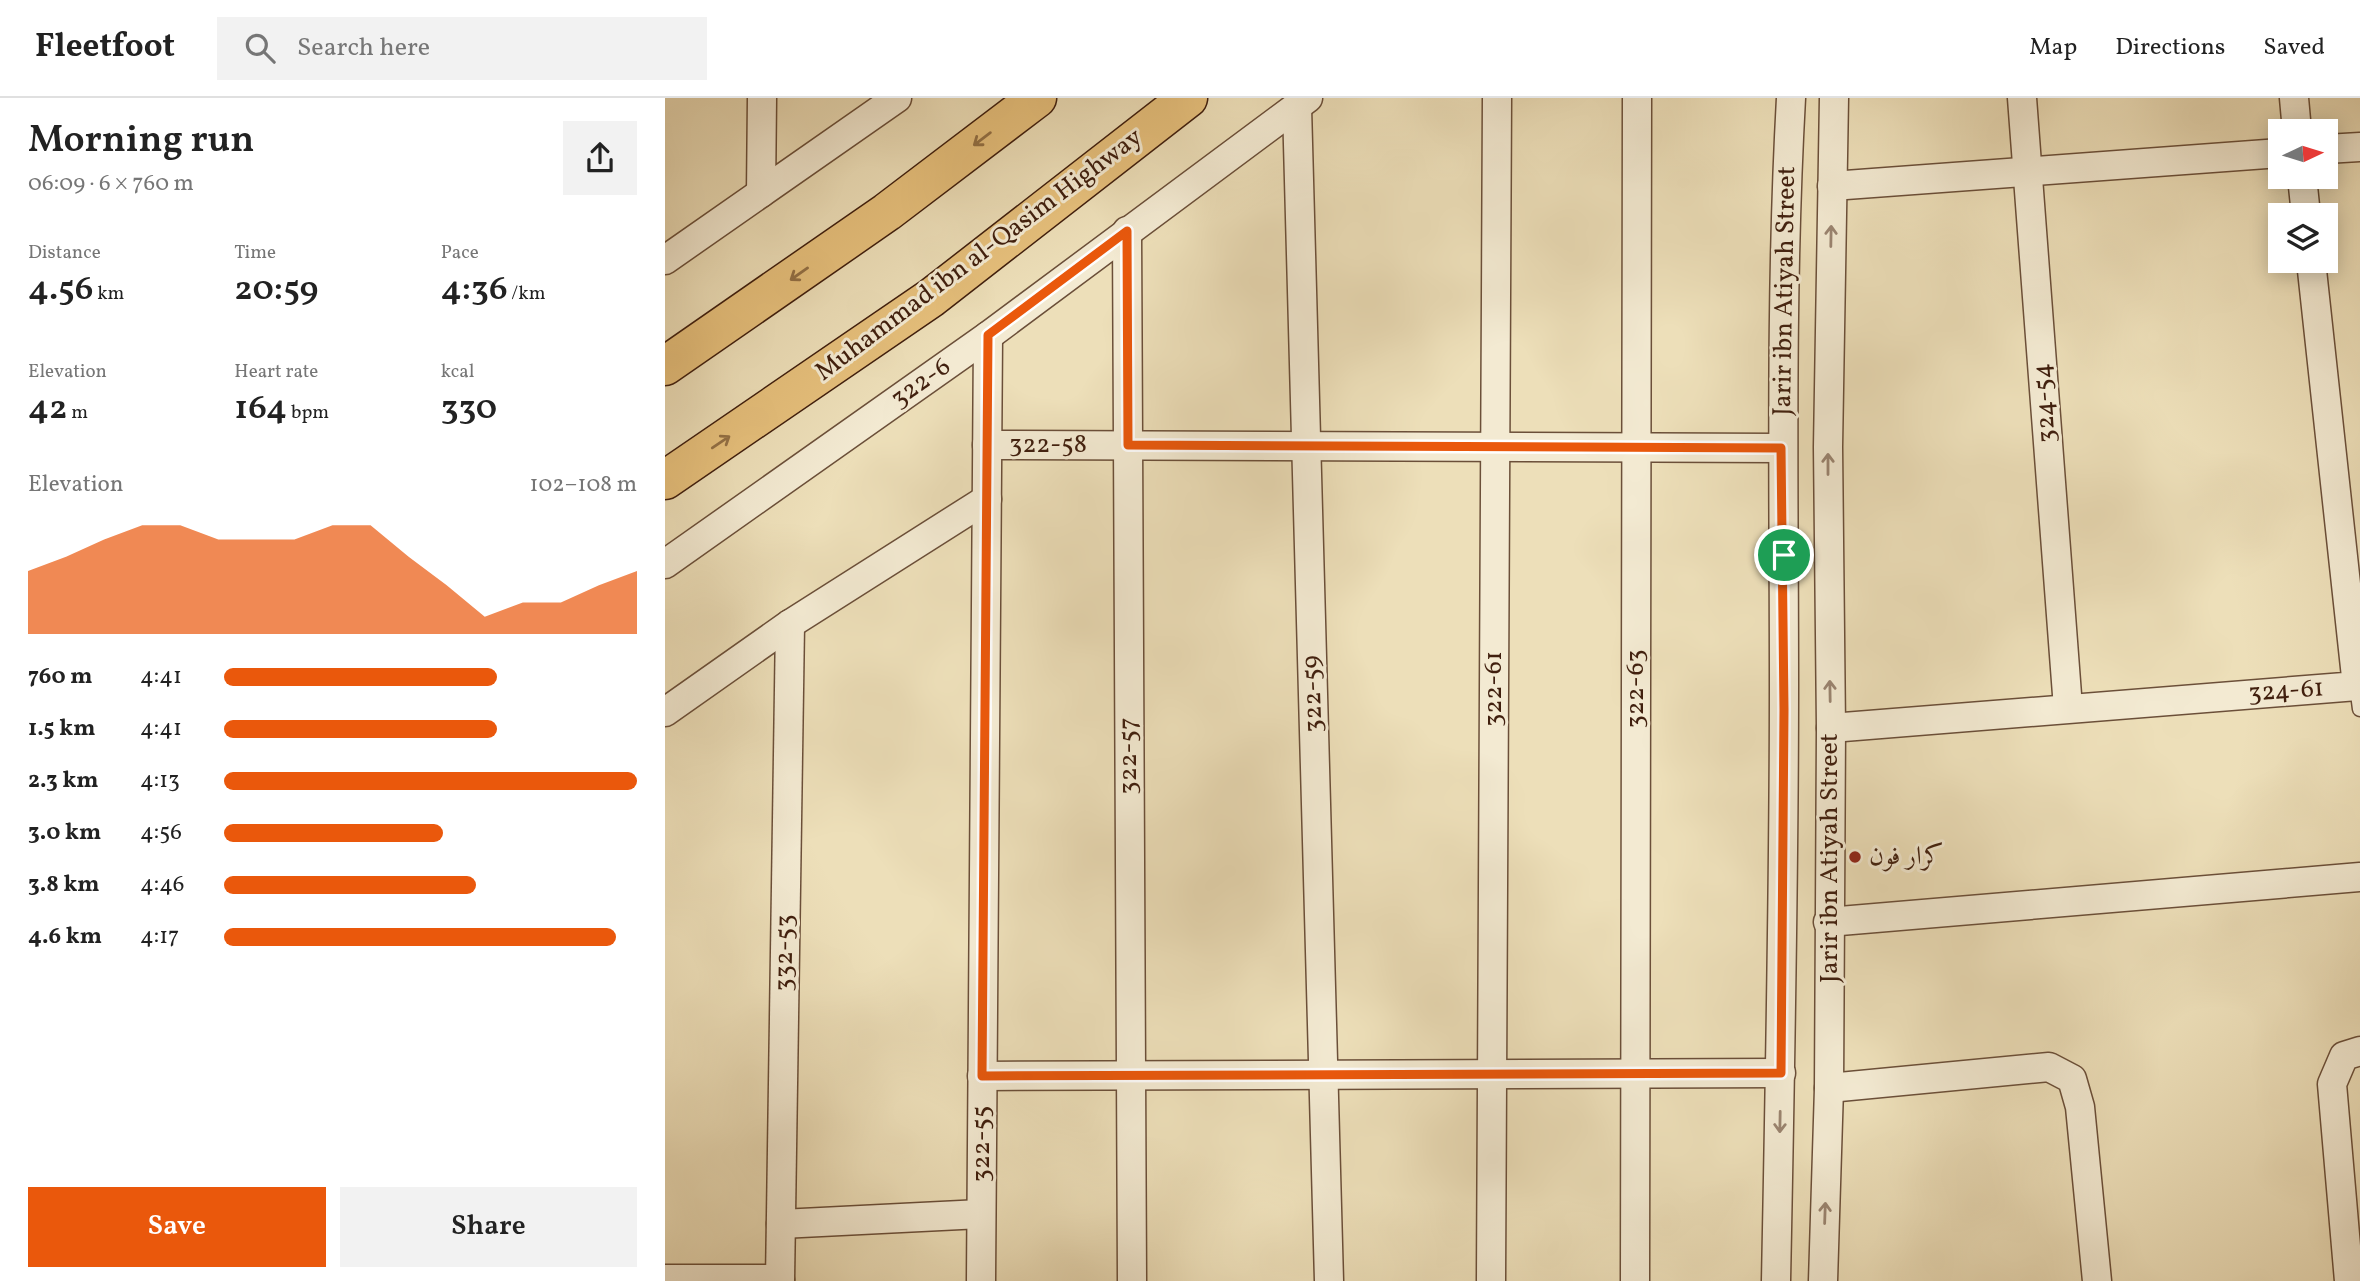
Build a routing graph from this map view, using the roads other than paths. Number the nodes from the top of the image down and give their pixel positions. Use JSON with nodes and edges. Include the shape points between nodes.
{"nodes":[{"id":1,"x":762,"y":98,"type":"edge"},
{"id":2,"x":897,"y":98,"type":"edge"},
{"id":3,"x":1037,"y":98,"type":"edge"},
{"id":4,"x":1188,"y":98,"type":"edge"},
{"id":5,"x":1497,"y":98,"type":"edge"},
{"id":6,"x":1637,"y":98,"type":"edge"},
{"id":7,"x":1791,"y":98,"type":"edge"},
{"id":8,"x":1834,"y":98,"type":"edge"},
{"id":9,"x":2022,"y":98,"type":"edge"},
{"id":10,"x":2294,"y":98,"type":"edge"},
{"id":11,"x":1303,"y":102,"type":"edge"},
{"id":12,"x":2296,"y":119,"type":"edge"},
{"id":13,"x":2360,"y":147,"type":"edge"},
{"id":14,"x":2338,"y":148,"type":"edge"},
{"id":15,"x":2268,"y":154,"type":"edge"},
{"id":16,"x":2028,"y":171,"type":"junction"},
{"id":17,"x":1832,"y":186,"type":"junction"},
{"id":18,"x":761,"y":193,"type":"junction"},
{"id":19,"x":1127,"y":231,"type":"junction"},
{"id":20,"x":665,"y":260,"type":"edge"},
{"id":21,"x":2312,"y":273,"type":"edge"},
{"id":22,"x":988,"y":335,"type":"junction"},
{"id":23,"x":665,"y":366,"type":"edge"},
{"id":24,"x":987,"y":444,"type":"junction"},
{"id":25,"x":1128,"y":445,"type":"junction"},
{"id":26,"x":1306,"y":446,"type":"junction"},
{"id":27,"x":1495,"y":447,"type":"junction"},
{"id":28,"x":1636,"y":447,"type":"junction"},
{"id":29,"x":1781,"y":448,"type":"junction"},
{"id":30,"x":665,"y":480,"type":"edge"},
{"id":31,"x":987,"y":499,"type":"junction"},
{"id":32,"x":1828,"y":548,"type":"junction"},
{"id":33,"x":1784,"y":555,"type":"junction"},
{"id":34,"x":665,"y":564,"type":"edge"},
{"id":35,"x":790,"y":624,"type":"junction"},
{"id":36,"x":2359,"y":697,"type":"edge"},
{"id":37,"x":2068,"y":708,"type":"junction"},
{"id":38,"x":665,"y":712,"type":"edge"},
{"id":39,"x":1831,"y":728,"type":"junction"},
{"id":40,"x":2360,"y":877,"type":"edge"},
{"id":41,"x":1828,"y":922,"type":"junction"},
{"id":42,"x":2360,"y":1052,"type":"edge"},
{"id":43,"x":1635,"y":1073,"type":"junction"},
{"id":44,"x":1781,"y":1073,"type":"junction"},
{"id":45,"x":1492,"y":1074,"type":"junction"},
{"id":46,"x":1323,"y":1075,"type":"junction"},
{"id":47,"x":982,"y":1076,"type":"junction"},
{"id":48,"x":1131,"y":1076,"type":"junction"},
{"id":49,"x":1829,"y":1088,"type":"junction"},
{"id":50,"x":981,"y":1214,"type":"junction"},
{"id":51,"x":781,"y":1224,"type":"junction"},
{"id":52,"x":665,"y":1279,"type":"edge"},
{"id":53,"x":780,"y":1280,"type":"edge"},
{"id":54,"x":1776,"y":1280,"type":"edge"},
{"id":55,"x":981,"y":1281,"type":"edge"},
{"id":56,"x":1132,"y":1281,"type":"edge"},
{"id":57,"x":1329,"y":1281,"type":"edge"},
{"id":58,"x":1491,"y":1281,"type":"edge"},
{"id":59,"x":1635,"y":1281,"type":"edge"},
{"id":60,"x":1823,"y":1281,"type":"edge"},
{"id":61,"x":2097,"y":1281,"type":"edge"},
{"id":62,"x":2349,"y":1281,"type":"edge"}],
"edges":[{"from":1,"to":18,"type":"street"},
{"from":2,"to":18,"type":"street"},
{"from":3,"to":23,"type":"highway","one_way":true,"via":[[887,212]]},
{"from":30,"to":4,"type":"highway","name":"Muhammad ibn al-Qasim Highway","one_way":true,"via":[[931,298]]},
{"from":5,"to":27,"type":"street","name":"322-61"},
{"from":6,"to":28,"type":"street","name":"322-63"},
{"from":7,"to":29,"type":"street","name":"Jarir ibn Atiyah Street"},
{"from":8,"to":17,"type":"street","name":"Jarir ibn Atiyah Street"},
{"from":9,"to":16,"type":"street","name":"324-54"},
{"from":10,"to":12,"type":"street"},
{"from":11,"to":19,"type":"street","name":"322-6"},
{"from":11,"to":26,"type":"street","name":"322-59"},
{"from":13,"to":14,"type":"street"},
{"from":15,"to":16,"type":"street"},
{"from":16,"to":17,"type":"street"},
{"from":16,"to":37,"type":"street","name":"324-54"},
{"from":32,"to":17,"type":"street","name":"Jarir ibn Atiyah Street","one_way":true},
{"from":18,"to":20,"type":"street"},
{"from":19,"to":22,"type":"street","name":"322-6"},
{"from":19,"to":25,"type":"street","name":"322-57"},
{"from":21,"to":36,"type":"street","name":"324-61"},
{"from":22,"to":24,"type":"street","name":"322-55"},
{"from":22,"to":34,"type":"street","name":"322-6"},
{"from":24,"to":25,"type":"street","name":"322-58"},
{"from":24,"to":31,"type":"street","name":"322-55"},
{"from":25,"to":26,"type":"street","name":"322-58"},
{"from":25,"to":48,"type":"street","name":"322-57"},
{"from":26,"to":27,"type":"street","name":"322-58"},
{"from":26,"to":46,"type":"street","name":"322-59"},
{"from":27,"to":28,"type":"street","name":"322-58"},
{"from":27,"to":45,"type":"street","name":"322-61"},
{"from":28,"to":29,"type":"street","name":"322-58"},
{"from":28,"to":43,"type":"street","name":"322-63"},
{"from":29,"to":33,"type":"street","name":"Jarir ibn Atiyah Street"},
{"from":31,"to":35,"type":"street"},
{"from":31,"to":47,"type":"street","name":"322-55"},
{"from":32,"to":33,"type":"street"},
{"from":39,"to":32,"type":"street","name":"Jarir ibn Atiyah Street","one_way":true},
{"from":33,"to":44,"type":"street","name":"Jarir ibn Atiyah Street"},
{"from":35,"to":38,"type":"street"},
{"from":35,"to":51,"type":"street","name":"332-53"},
{"from":36,"to":37,"type":"street","name":"324-61"},
{"from":37,"to":39,"type":"street","name":"324-61"},
{"from":39,"to":41,"type":"street","name":"Jarir ibn Atiyah Street"},
{"from":40,"to":41,"type":"street"},
{"from":41,"to":49,"type":"street","name":"Jarir ibn Atiyah Street"},
{"from":42,"to":62,"type":"street","via":[[2344,1056],[2332,1084]]},
{"from":43,"to":44,"type":"street"},
{"from":43,"to":45,"type":"street"},
{"from":43,"to":59,"type":"street","name":"322-63"},
{"from":44,"to":54,"type":"street","name":"Jarir ibn Atiyah Street","one_way":true},
{"from":45,"to":46,"type":"street"},
{"from":45,"to":58,"type":"street","name":"322-61"},
{"from":46,"to":48,"type":"street"},
{"from":46,"to":57,"type":"street","name":"322-59"},
{"from":47,"to":48,"type":"street"},
{"from":47,"to":50,"type":"street","name":"322-55"},
{"from":48,"to":56,"type":"street","name":"322-57"},
{"from":60,"to":49,"type":"street","name":"Jarir ibn Atiyah Street","one_way":true},
{"from":49,"to":61,"type":"street","via":[[2049,1067],[2072,1079],[2080,1107]]},
{"from":50,"to":51,"type":"street"},
{"from":50,"to":55,"type":"street","name":"322-55"},
{"from":51,"to":53,"type":"street","name":"332-53"},
{"from":52,"to":53,"type":"street"},
{"from":54,"to":60,"type":"street"}]}
